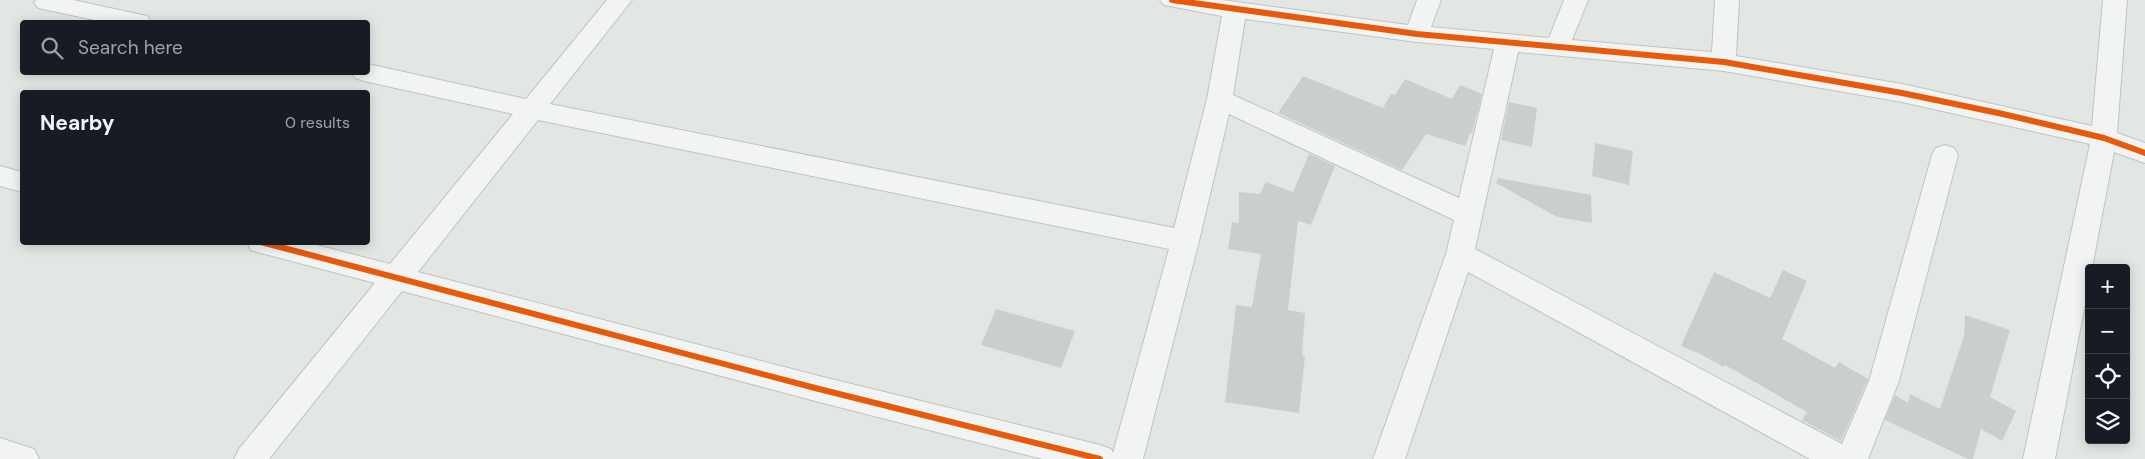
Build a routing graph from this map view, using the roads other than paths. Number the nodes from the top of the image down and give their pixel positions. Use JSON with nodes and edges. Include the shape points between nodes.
{"nodes":[{"id":1,"x":620,"y":0,"type":"edge"},
{"id":2,"x":1172,"y":0,"type":"edge"},
{"id":3,"x":1429,"y":0,"type":"edge"},
{"id":4,"x":1576,"y":0,"type":"edge"},
{"id":5,"x":1727,"y":0,"type":"edge"},
{"id":6,"x":2115,"y":0,"type":"edge"},
{"id":7,"x":46,"y":2,"type":"dead end"},
{"id":8,"x":1235,"y":10,"type":"junction"},
{"id":9,"x":130,"y":20,"type":"edge"},
{"id":10,"x":1417,"y":34,"type":"junction"},
{"id":11,"x":1508,"y":41,"type":"junction"},
{"id":12,"x":1557,"y":48,"type":"junction"},
{"id":13,"x":1724,"y":62,"type":"junction"},
{"id":14,"x":370,"y":73,"type":"edge"},
{"id":15,"x":1220,"y":99,"type":"junction"},
{"id":16,"x":531,"y":110,"type":"junction"},
{"id":17,"x":2104,"y":138,"type":"junction"},
{"id":18,"x":2145,"y":153,"type":"edge"},
{"id":19,"x":1945,"y":155,"type":"dead end"},
{"id":20,"x":0,"y":176,"type":"edge"},
{"id":21,"x":20,"y":181,"type":"edge"},
{"id":22,"x":1469,"y":215,"type":"junction"},
{"id":23,"x":1185,"y":241,"type":"junction"},
{"id":24,"x":273,"y":245,"type":"edge"},
{"id":25,"x":1460,"y":254,"type":"junction"},
{"id":26,"x":396,"y":277,"type":"junction"},
{"id":27,"x":0,"y":452,"type":"edge"},
{"id":28,"x":23,"y":459,"type":"edge"},
{"id":29,"x":250,"y":459,"type":"edge"},
{"id":30,"x":1100,"y":459,"type":"edge"},
{"id":31,"x":1127,"y":459,"type":"edge"},
{"id":32,"x":1389,"y":459,"type":"edge"},
{"id":33,"x":1840,"y":459,"type":"edge"},
{"id":34,"x":1852,"y":459,"type":"edge"},
{"id":35,"x":2039,"y":459,"type":"edge"}],
"edges":[{"from":1,"to":16,"type":"street"},
{"from":2,"to":8,"type":"street"},
{"from":3,"to":10,"type":"street"},
{"from":4,"to":12,"type":"street"},
{"from":5,"to":13,"type":"street"},
{"from":6,"to":17,"type":"street"},
{"from":7,"to":9,"type":"street"},
{"from":8,"to":10,"type":"street"},
{"from":8,"to":15,"type":"street"},
{"from":10,"to":11,"type":"street"},
{"from":11,"to":12,"type":"street"},
{"from":11,"to":22,"type":"street"},
{"from":12,"to":13,"type":"street"},
{"from":13,"to":17,"type":"street","via":[[1902,93]]},
{"from":14,"to":16,"type":"street"},
{"from":15,"to":22,"type":"street"},
{"from":15,"to":23,"type":"street"},
{"from":16,"to":23,"type":"street"},
{"from":16,"to":26,"type":"street"},
{"from":17,"to":18,"type":"street"},
{"from":17,"to":35,"type":"street"},
{"from":19,"to":34,"type":"street","via":[[1884,381]]},
{"from":20,"to":21,"type":"street"},
{"from":22,"to":25,"type":"street"},
{"from":23,"to":31,"type":"street"},
{"from":24,"to":26,"type":"street"},
{"from":25,"to":32,"type":"street"},
{"from":25,"to":33,"type":"street"},
{"from":26,"to":29,"type":"street"},
{"from":26,"to":30,"type":"street","via":[[819,389]]},
{"from":27,"to":28,"type":"street"}]}
